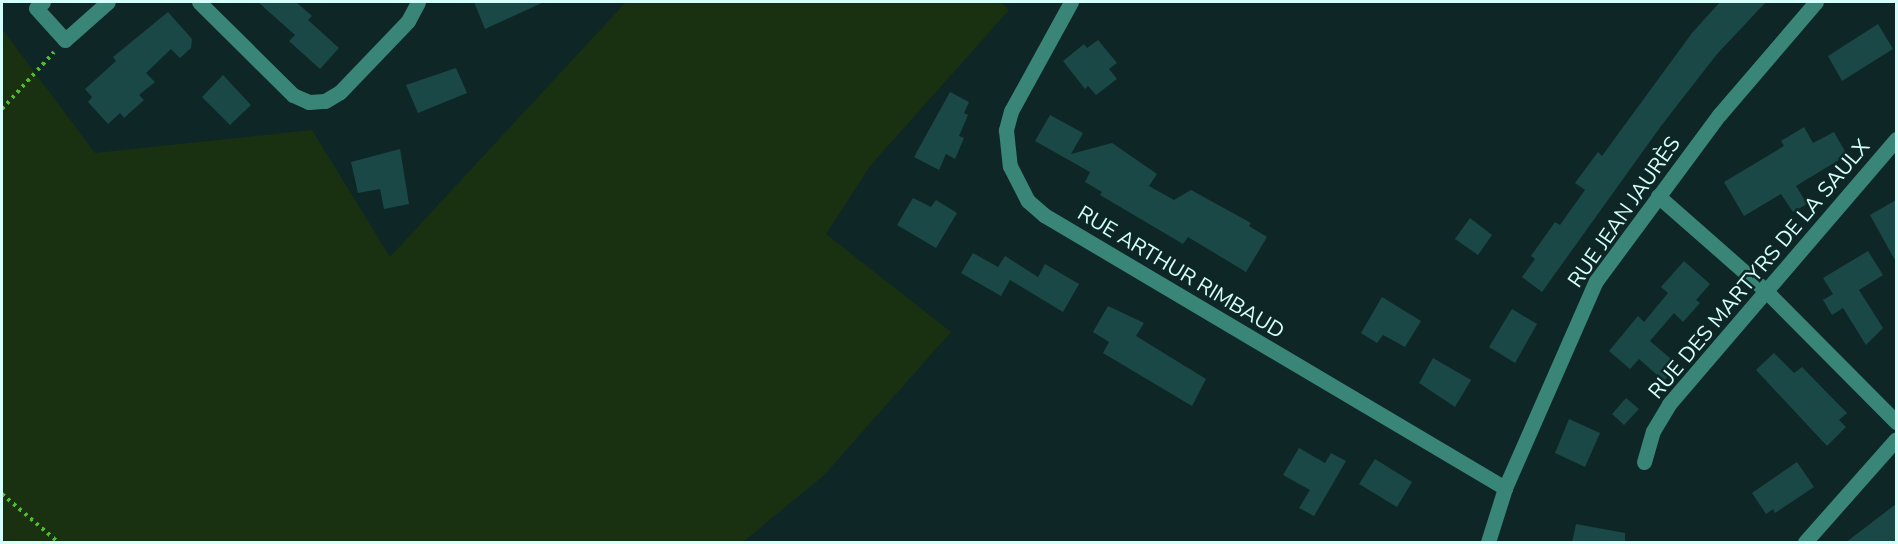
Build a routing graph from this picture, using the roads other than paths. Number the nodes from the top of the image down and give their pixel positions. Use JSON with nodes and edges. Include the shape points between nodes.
{"nodes":[{"id":1,"x":43,"y":2,"type":"edge"},
{"id":2,"x":108,"y":2,"type":"edge"},
{"id":3,"x":199,"y":2,"type":"edge"},
{"id":4,"x":418,"y":2,"type":"edge"},
{"id":5,"x":1071,"y":2,"type":"edge"},
{"id":6,"x":1816,"y":2,"type":"edge"},
{"id":7,"x":1896,"y":139,"type":"edge"},
{"id":8,"x":1658,"y":196,"type":"junction"},
{"id":9,"x":1766,"y":291,"type":"junction"},
{"id":10,"x":1896,"y":422,"type":"edge"},
{"id":11,"x":1896,"y":439,"type":"edge"},
{"id":12,"x":1644,"y":462,"type":"dead end"},
{"id":13,"x":1505,"y":488,"type":"junction"},
{"id":14,"x":1805,"y":542,"type":"edge"},
{"id":15,"x":1488,"y":543,"type":"edge"}],
"edges":[{"from":1,"to":2,"type":"street","via":[[36,8],[65,40]]},
{"from":3,"to":4,"type":"street","via":[[293,95],[309,102],[325,101],[340,92],[408,21]]},
{"from":5,"to":13,"type":"street","name":"RUE ARTHUR RIMBAUD","via":[[1011,111],[1006,130],[1010,166],[1028,201],[1044,215]]},
{"from":6,"to":8,"type":"street","name":"RUE JEAN JAURÈS","via":[[1719,115]]},
{"from":7,"to":9,"type":"street","name":"RUE DES MARTYRS DE LA SAULX"},
{"from":8,"to":9,"type":"street"},
{"from":8,"to":13,"type":"street","name":"RUE JEAN JAURÈS","via":[[1596,281]]},
{"from":9,"to":10,"type":"street"},
{"from":9,"to":12,"type":"street","name":"RUE DES MARTYRS DE LA SAULX","via":[[1669,404],[1653,430]]},
{"from":11,"to":14,"type":"street"},
{"from":13,"to":15,"type":"street","name":"RUE JEAN JAURÈS"}]}
